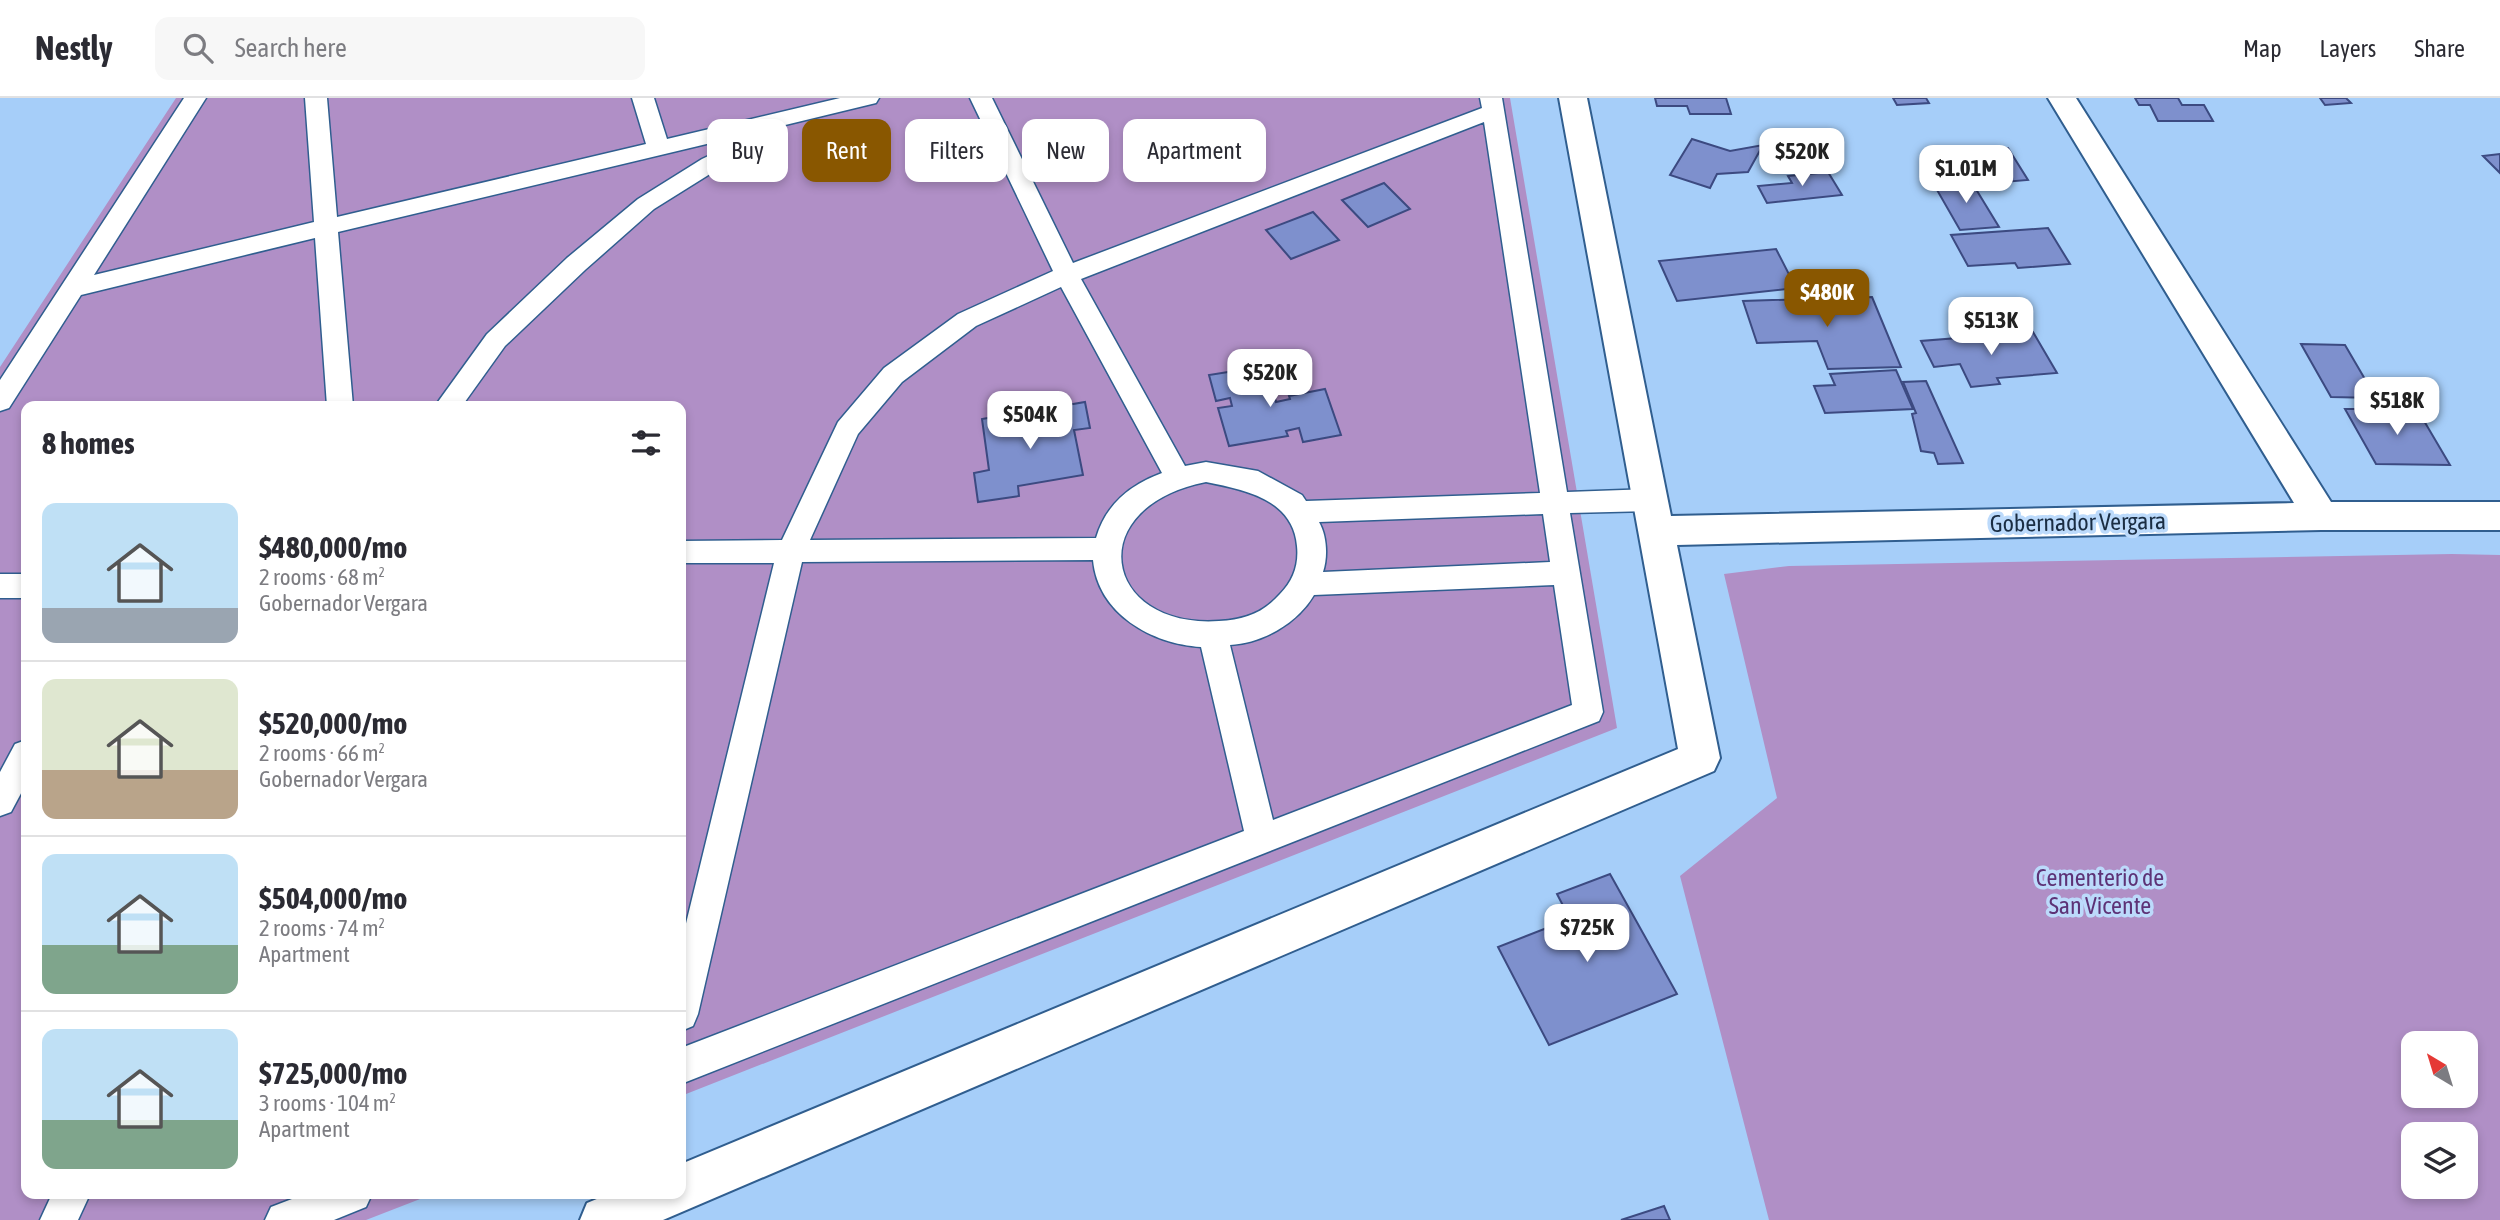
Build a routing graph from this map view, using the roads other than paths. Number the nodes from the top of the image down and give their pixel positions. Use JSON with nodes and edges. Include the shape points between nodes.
{"nodes":[{"id":1,"x":195,"y":98,"type":"edge"},
{"id":2,"x":316,"y":98,"type":"edge"},
{"id":3,"x":643,"y":98,"type":"edge"},
{"id":4,"x":868,"y":98,"type":"edge"},
{"id":5,"x":981,"y":98,"type":"edge"},
{"id":6,"x":1573,"y":98,"type":"edge"},
{"id":7,"x":2062,"y":98,"type":"edge"},
{"id":8,"x":1492,"y":104,"type":"edge"},
{"id":9,"x":825,"y":108,"type":"junction"},
{"id":10,"x":658,"y":148,"type":"junction"},
{"id":11,"x":327,"y":227,"type":"junction"},
{"id":12,"x":1067,"y":275,"type":"junction"},
{"id":13,"x":72,"y":288,"type":"junction"},
{"id":14,"x":0,"y":401,"type":"edge"},
{"id":15,"x":340,"y":401,"type":"edge"},
{"id":16,"x":452,"y":401,"type":"edge"},
{"id":17,"x":1178,"y":476,"type":"junction"},
{"id":18,"x":1555,"y":503,"type":"junction"},
{"id":19,"x":1301,"y":512,"type":"junction"},
{"id":20,"x":1654,"y":516,"type":"junction"},
{"id":21,"x":2321,"y":516,"type":"junction"},
{"id":22,"x":2500,"y":516,"type":"edge"},
{"id":23,"x":1107,"y":549,"type":"junction"},
{"id":24,"x":686,"y":552,"type":"edge"},
{"id":25,"x":790,"y":553,"type":"junction"},
{"id":26,"x":1566,"y":573,"type":"junction"},
{"id":27,"x":1307,"y":584,"type":"junction"},
{"id":28,"x":0,"y":586,"type":"edge"},
{"id":29,"x":21,"y":586,"type":"edge"},
{"id":30,"x":1213,"y":637,"type":"junction"},
{"id":31,"x":21,"y":763,"type":"edge"},
{"id":32,"x":0,"y":802,"type":"edge"},
{"id":33,"x":1262,"y":840,"type":"junction"},
{"id":34,"x":686,"y":993,"type":"edge"},
{"id":35,"x":686,"y":1064,"type":"edge"},
{"id":36,"x":686,"y":1186,"type":"edge"},
{"id":37,"x":69,"y":1199,"type":"edge"},
{"id":38,"x":340,"y":1199,"type":"edge"},
{"id":39,"x":655,"y":1199,"type":"edge"},
{"id":40,"x":59,"y":1220,"type":"edge"},
{"id":41,"x":284,"y":1220,"type":"edge"},
{"id":42,"x":604,"y":1220,"type":"edge"}],
"edges":[{"from":1,"to":13,"type":"lane"},
{"from":2,"to":11,"type":"lane"},
{"from":3,"to":10,"type":"lane"},
{"from":4,"to":9,"type":"lane"},
{"from":5,"to":12,"type":"lane"},
{"from":6,"to":20,"type":"street"},
{"from":7,"to":21,"type":"street"},
{"from":8,"to":12,"type":"lane"},
{"from":8,"to":18,"type":"lane"},
{"from":9,"to":10,"type":"lane"},
{"from":9,"to":16,"type":"lane","via":[[710,164],[646,204],[496,340]]},
{"from":10,"to":11,"type":"lane"},
{"from":11,"to":13,"type":"lane"},
{"from":11,"to":15,"type":"lane"},
{"from":12,"to":17,"type":"lane"},
{"from":12,"to":25,"type":"lane","via":[[967,320],[893,375],[846,429]]},
{"from":13,"to":14,"type":"lane"},
{"from":17,"to":19,"type":"lane","via":[[1225,472],[1261,481]]},
{"from":17,"to":23,"type":"lane","via":[[1150,487],[1129,504],[1113,525]]},
{"from":18,"to":19,"type":"lane"},
{"from":18,"to":20,"type":"lane"},
{"from":18,"to":26,"type":"lane"},
{"from":19,"to":27,"type":"lane","via":[[1312,535],[1315,560]]},
{"from":20,"to":21,"type":"street","name":"Gobernador Vergara"},
{"from":20,"to":36,"type":"street","via":[[1700,758]]},
{"from":21,"to":22,"type":"street","name":"Gobernador Vergara"},
{"from":23,"to":25,"type":"lane"},
{"from":23,"to":30,"type":"lane","via":[[1110,576],[1124,601],[1147,621],[1178,633]]},
{"from":24,"to":25,"type":"lane"},
{"from":25,"to":34,"type":"lane"},
{"from":26,"to":27,"type":"lane"},
{"from":26,"to":33,"type":"lane","via":[[1588,712]]},
{"from":27,"to":30,"type":"lane","via":[[1291,605],[1269,621]]},
{"from":28,"to":29,"type":"lane"},
{"from":30,"to":33,"type":"lane"},
{"from":31,"to":32,"type":"lane"},
{"from":33,"to":35,"type":"lane"},
{"from":37,"to":40,"type":"lane"},
{"from":38,"to":41,"type":"lane"},
{"from":39,"to":42,"type":"street"}]}
